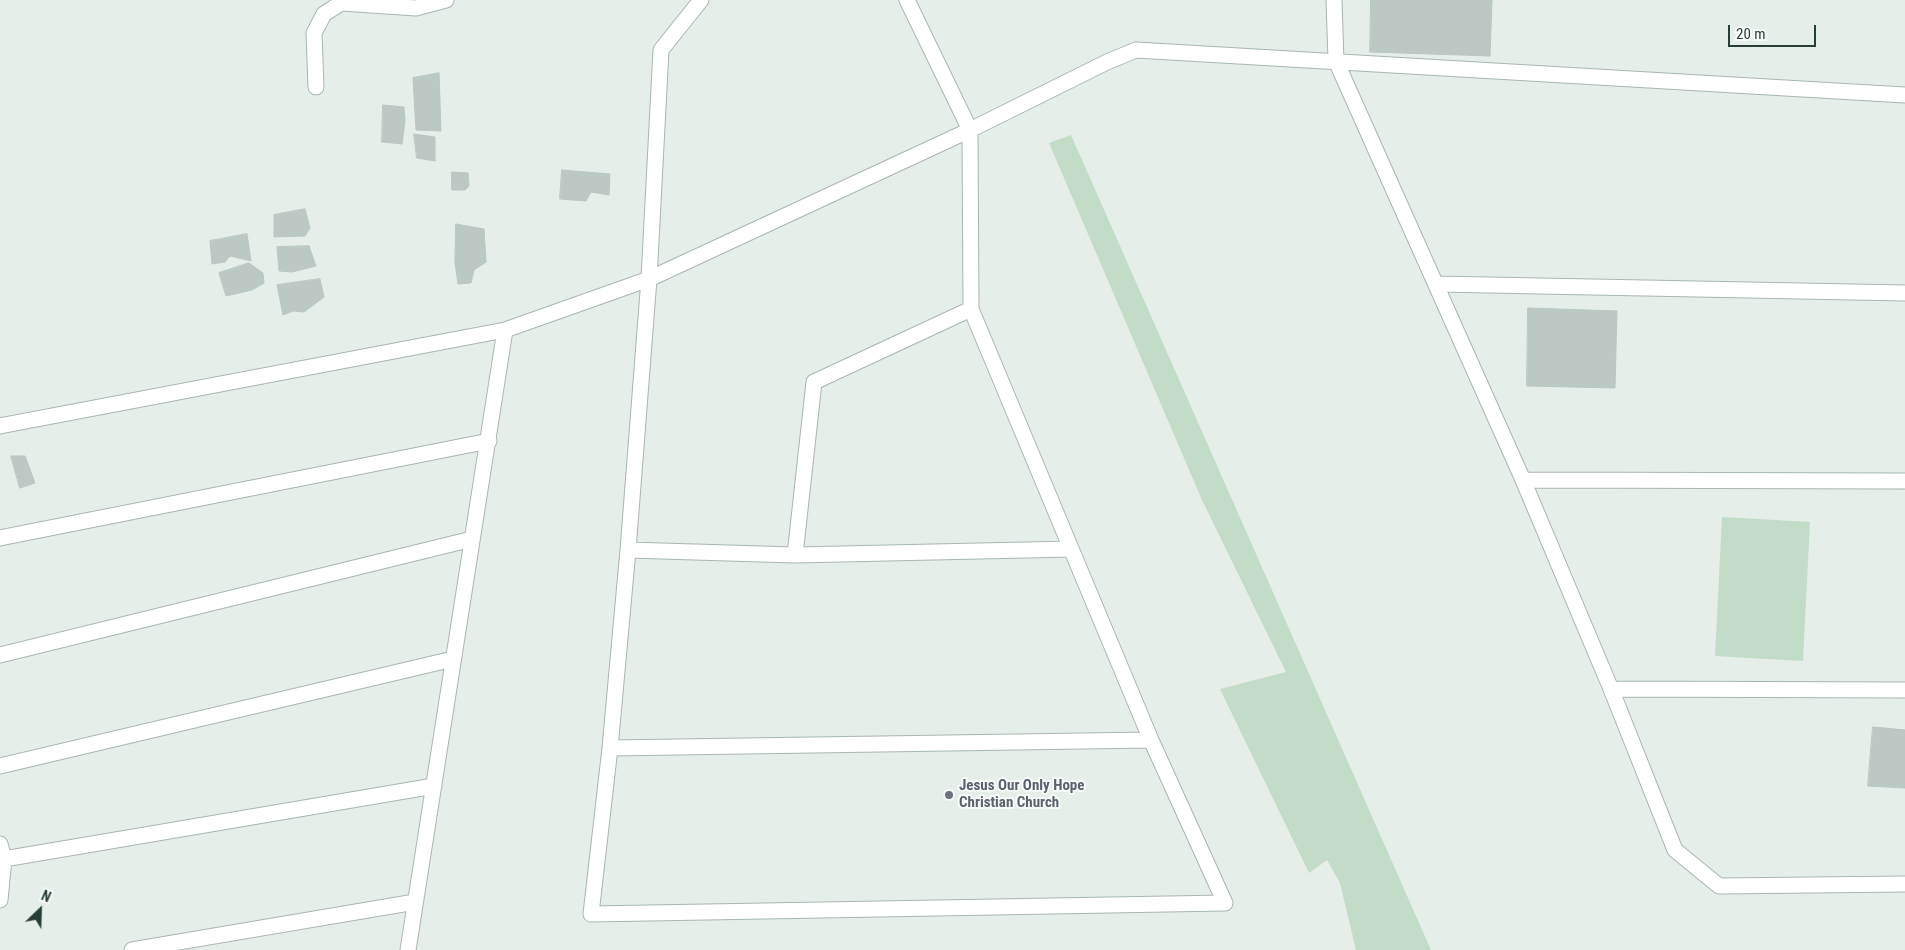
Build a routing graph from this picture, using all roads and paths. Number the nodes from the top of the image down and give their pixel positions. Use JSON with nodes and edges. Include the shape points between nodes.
{"nodes":[{"id":1,"x":446,"y":0,"type":"edge"},
{"id":2,"x":701,"y":0,"type":"edge"},
{"id":3,"x":907,"y":0,"type":"edge"},
{"id":4,"x":1334,"y":0,"type":"edge"},
{"id":5,"x":1336,"y":61,"type":"junction"},
{"id":6,"x":316,"y":86,"type":"dead end"},
{"id":7,"x":1905,"y":95,"type":"edge"},
{"id":8,"x":970,"y":130,"type":"junction"},
{"id":9,"x":650,"y":279,"type":"junction"},
{"id":10,"x":1436,"y":284,"type":"junction"},
{"id":11,"x":1905,"y":293,"type":"edge"},
{"id":12,"x":971,"y":309,"type":"junction"},
{"id":13,"x":505,"y":330,"type":"junction"},
{"id":14,"x":0,"y":426,"type":"edge"},
{"id":15,"x":489,"y":441,"type":"junction"},
{"id":16,"x":1523,"y":480,"type":"junction"},
{"id":17,"x":1905,"y":481,"type":"edge"},
{"id":18,"x":0,"y":538,"type":"edge"},
{"id":19,"x":472,"y":539,"type":"junction"},
{"id":20,"x":1071,"y":549,"type":"junction"},
{"id":21,"x":628,"y":550,"type":"junction"},
{"id":22,"x":795,"y":555,"type":"junction"},
{"id":23,"x":0,"y":655,"type":"edge"},
{"id":24,"x":453,"y":658,"type":"junction"},
{"id":25,"x":1611,"y":689,"type":"junction"},
{"id":26,"x":1905,"y":690,"type":"edge"},
{"id":27,"x":1151,"y":740,"type":"junction"},
{"id":28,"x":610,"y":748,"type":"junction"},
{"id":29,"x":0,"y":766,"type":"edge"},
{"id":30,"x":434,"y":786,"type":"junction"},
{"id":31,"x":2,"y":852,"type":"edge"},
{"id":32,"x":1905,"y":884,"type":"edge"},
{"id":33,"x":0,"y":900,"type":"edge"},
{"id":34,"x":415,"y":902,"type":"junction"},
{"id":35,"x":132,"y":950,"type":"edge"},
{"id":36,"x":408,"y":950,"type":"edge"}],
"edges":[{"from":1,"to":6,"type":"street","via":[[416,8],[341,3],[324,14],[314,33]]},
{"from":2,"to":9,"type":"street","via":[[661,50]]},
{"from":3,"to":8,"type":"street"},
{"from":4,"to":5,"type":"street"},
{"from":5,"to":7,"type":"street"},
{"from":5,"to":8,"type":"street","via":[[1136,50]]},
{"from":5,"to":10,"type":"street"},
{"from":8,"to":9,"type":"street"},
{"from":8,"to":12,"type":"street"},
{"from":9,"to":13,"type":"street"},
{"from":9,"to":21,"type":"street"},
{"from":10,"to":11,"type":"street"},
{"from":10,"to":16,"type":"street"},
{"from":12,"to":20,"type":"street"},
{"from":12,"to":22,"type":"street","via":[[814,382]]},
{"from":13,"to":14,"type":"street"},
{"from":13,"to":15,"type":"street"},
{"from":15,"to":18,"type":"street"},
{"from":15,"to":19,"type":"street"},
{"from":16,"to":17,"type":"street"},
{"from":16,"to":25,"type":"street"},
{"from":19,"to":23,"type":"street"},
{"from":19,"to":24,"type":"street"},
{"from":20,"to":22,"type":"street"},
{"from":20,"to":27,"type":"street"},
{"from":21,"to":22,"type":"street"},
{"from":21,"to":28,"type":"street"},
{"from":24,"to":29,"type":"street"},
{"from":24,"to":30,"type":"street"},
{"from":25,"to":26,"type":"street"},
{"from":25,"to":32,"type":"street","via":[[1675,850],[1719,886]]},
{"from":27,"to":28,"type":"street"},
{"from":27,"to":28,"type":"street","via":[[1226,903],[592,914]]},
{"from":30,"to":31,"type":"street"},
{"from":30,"to":34,"type":"street"},
{"from":31,"to":33,"type":"street"},
{"from":34,"to":35,"type":"street"},
{"from":34,"to":36,"type":"street"}]}
